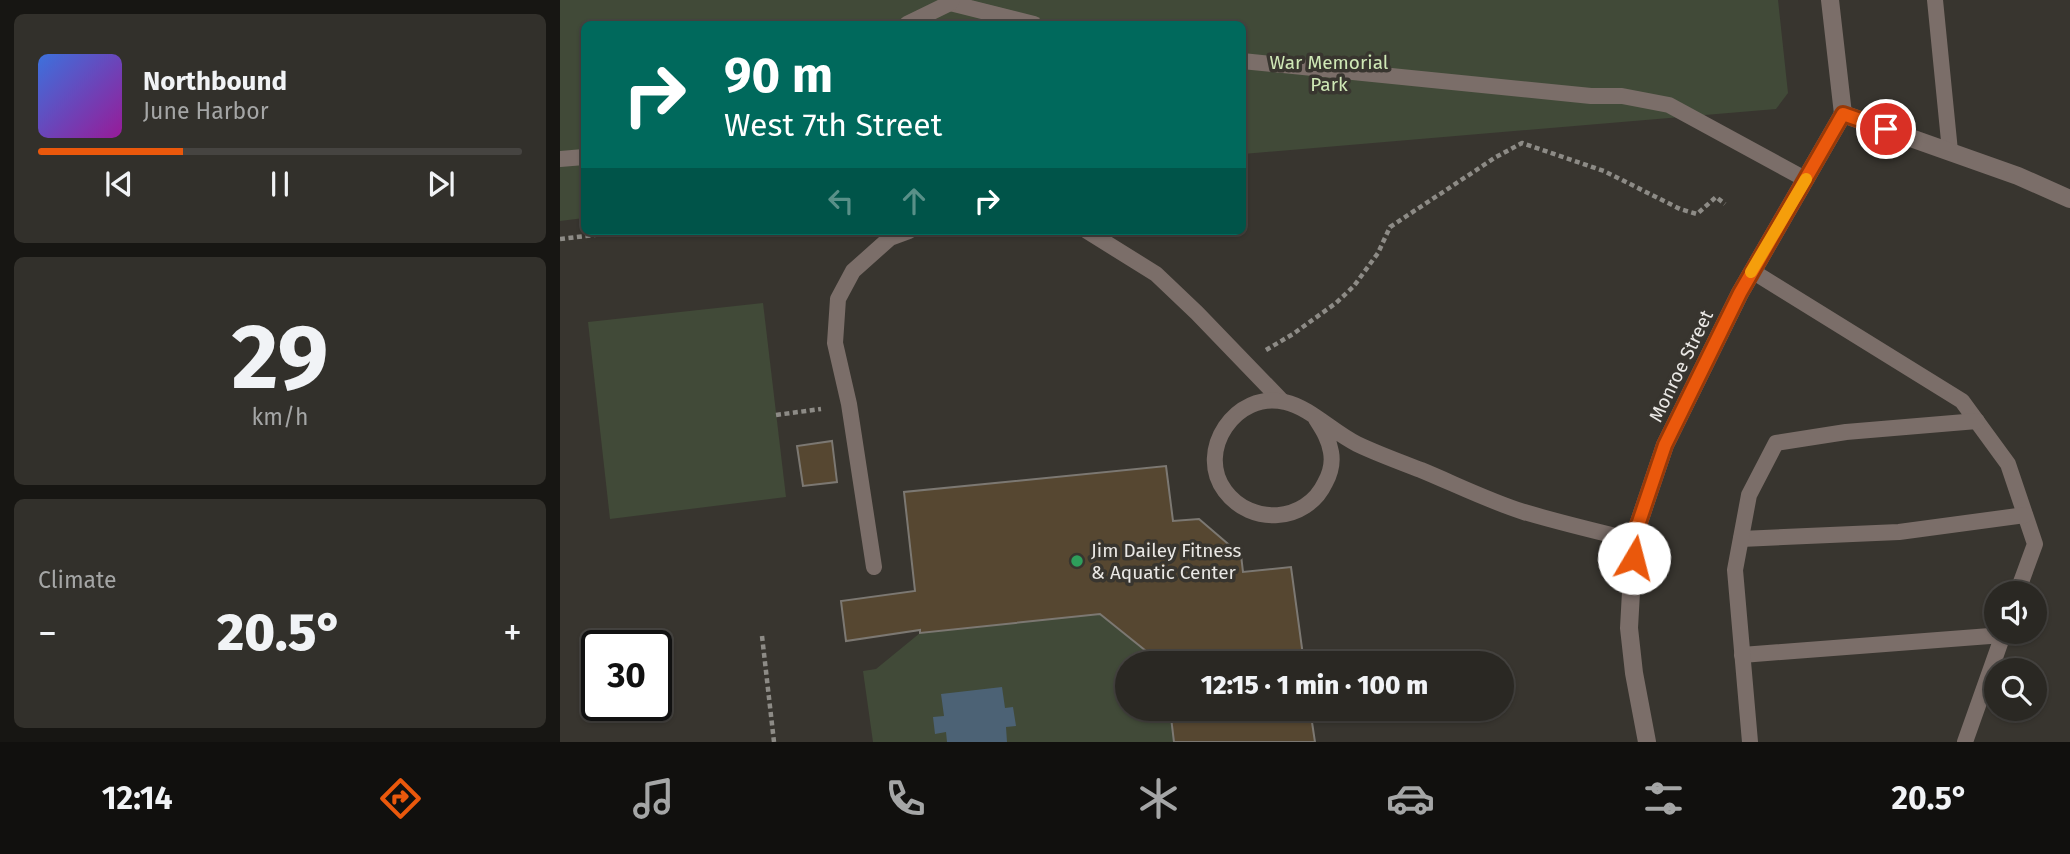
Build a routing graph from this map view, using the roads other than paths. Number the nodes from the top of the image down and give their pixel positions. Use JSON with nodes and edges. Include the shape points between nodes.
{"nodes":[{"id":1,"x":1830,"y":0,"type":"edge"},
{"id":2,"x":1935,"y":0,"type":"edge"},
{"id":3,"x":951,"y":2,"type":"edge"},
{"id":4,"x":913,"y":21,"type":"edge"},
{"id":5,"x":1023,"y":21,"type":"edge"},
{"id":6,"x":1246,"y":61,"type":"edge"},
{"id":7,"x":1843,"y":114,"type":"junction"},
{"id":8,"x":1950,"y":151,"type":"junction"},
{"id":9,"x":581,"y":157,"type":"edge"},
{"id":10,"x":560,"y":159,"type":"edge"},
{"id":11,"x":1805,"y":179,"type":"junction"},
{"id":12,"x":2070,"y":199,"type":"edge"},
{"id":13,"x":898,"y":235,"type":"edge"},
{"id":14,"x":1093,"y":235,"type":"edge"},
{"id":15,"x":1752,"y":271,"type":"junction"},
{"id":16,"x":1282,"y":401,"type":"junction"},
{"id":17,"x":1316,"y":419,"type":"junction"},
{"id":18,"x":1976,"y":421,"type":"junction"},
{"id":19,"x":2025,"y":515,"type":"junction"},
{"id":20,"x":1741,"y":539,"type":"junction"},
{"id":21,"x":1636,"y":541,"type":"junction"},
{"id":22,"x":874,"y":567,"type":"dead end"},
{"id":23,"x":2021,"y":581,"type":"edge"},
{"id":24,"x":1984,"y":635,"type":"edge"},
{"id":25,"x":1999,"y":644,"type":"edge"},
{"id":26,"x":1742,"y":655,"type":"junction"},
{"id":27,"x":1647,"y":742,"type":"edge"},
{"id":28,"x":1750,"y":742,"type":"edge"},
{"id":29,"x":1965,"y":742,"type":"edge"}],
"edges":[{"from":1,"to":7,"type":"street"},
{"from":2,"to":8,"type":"lane"},
{"from":3,"to":4,"type":"lane"},
{"from":3,"to":5,"type":"lane"},
{"from":6,"to":11,"type":"lane","via":[[1622,96],[1669,105]]},
{"from":7,"to":8,"type":"street"},
{"from":7,"to":11,"type":"street","name":"Monroe Street"},
{"from":8,"to":12,"type":"street"},
{"from":9,"to":10,"type":"lane"},
{"from":11,"to":15,"type":"street","name":"Monroe Street"},
{"from":13,"to":22,"type":"lane","via":[[852,271],[838,299],[835,343]]},
{"from":14,"to":16,"type":"lane","via":[[1156,274]]},
{"from":15,"to":18,"type":"lane","via":[[1962,401]]},
{"from":15,"to":21,"type":"street","name":"Monroe Street","via":[[1665,445]]},
{"from":16,"to":17,"type":"lane","via":[[1301,407]]},
{"from":16,"to":17,"type":"lane","via":[[1246,407],[1230,419],[1215,453],[1216,472],[1224,489],[1253,513],[1271,517],[1290,514],[1322,491],[1332,454]]},
{"from":17,"to":21,"type":"lane","via":[[1356,444],[1522,511]]},
{"from":18,"to":19,"type":"lane","via":[[2008,464]]},
{"from":18,"to":20,"type":"lane","via":[[1776,443],[1749,495]]},
{"from":19,"to":20,"type":"lane","via":[[1899,532]]},
{"from":19,"to":23,"type":"lane","via":[[2035,544]]},
{"from":20,"to":26,"type":"lane","via":[[1735,570]]},
{"from":21,"to":27,"type":"street","name":"Monroe Street","via":[[1629,628]]},
{"from":24,"to":26,"type":"lane"},
{"from":25,"to":29,"type":"lane"},
{"from":26,"to":28,"type":"lane"}]}
